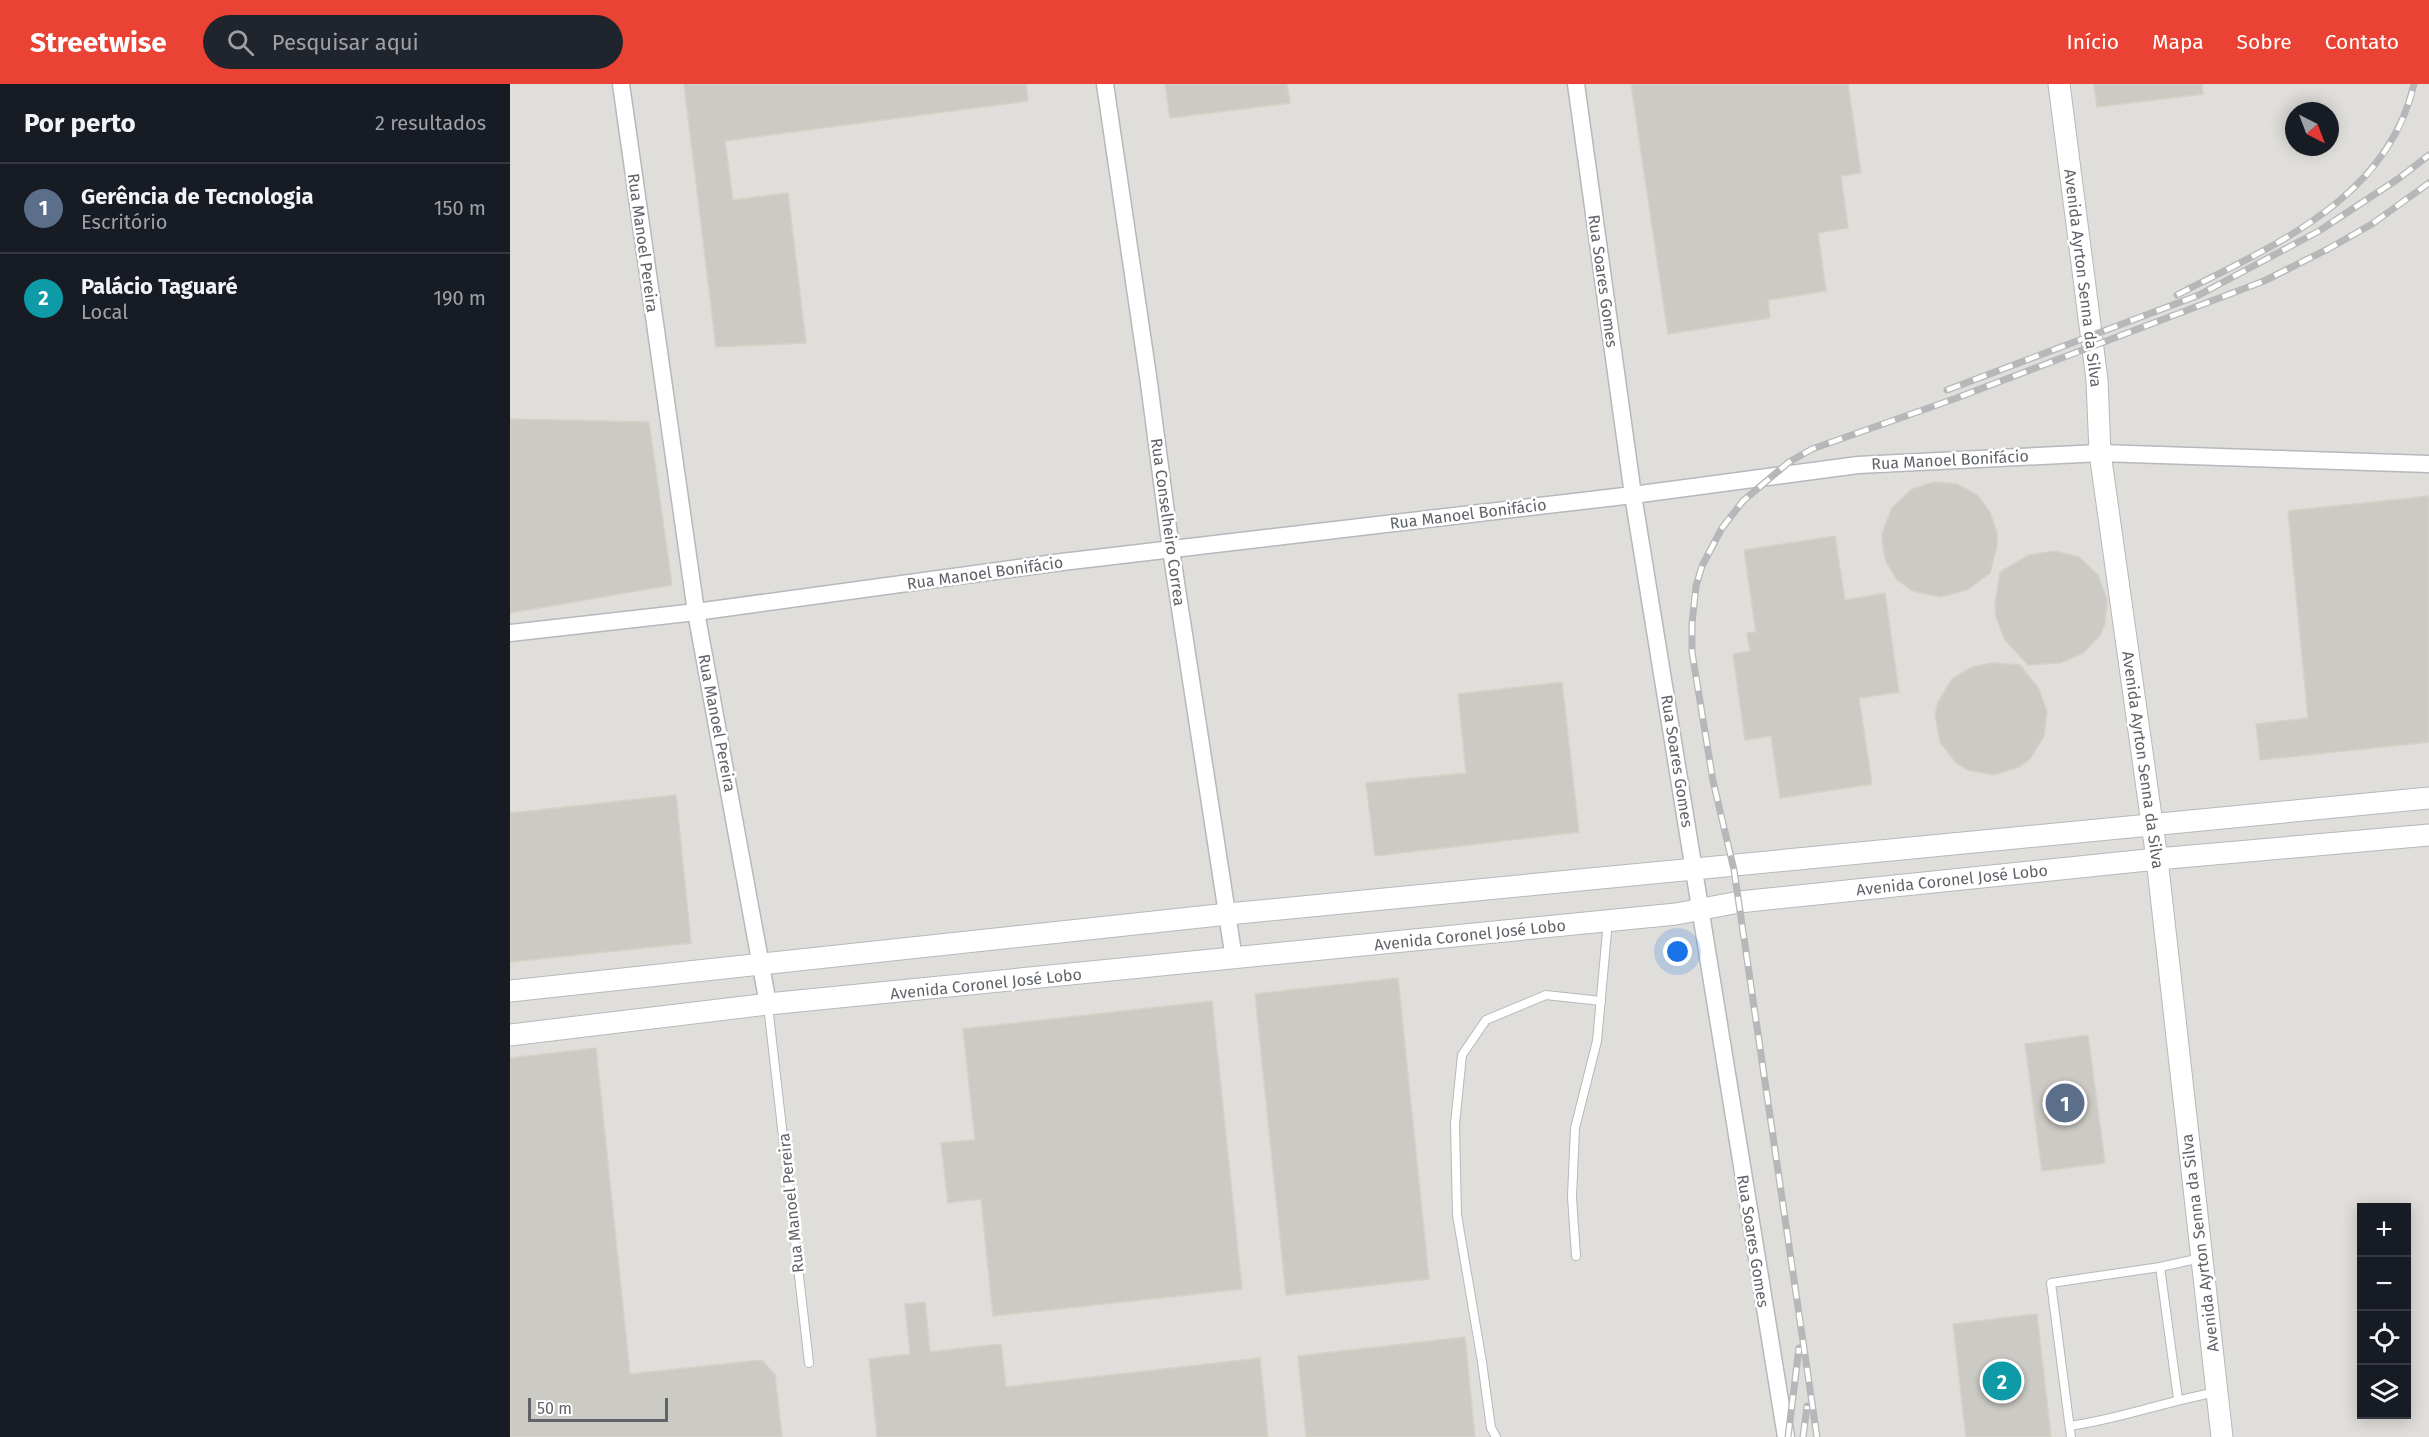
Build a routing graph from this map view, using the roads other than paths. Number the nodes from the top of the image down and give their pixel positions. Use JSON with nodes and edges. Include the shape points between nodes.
{"nodes":[{"id":1,"x":621,"y":84,"type":"edge"},
{"id":2,"x":1105,"y":84,"type":"edge"},
{"id":3,"x":1576,"y":84,"type":"edge"},
{"id":4,"x":2059,"y":84,"type":"edge"},
{"id":5,"x":2100,"y":453,"type":"junction"},
{"id":6,"x":2429,"y":464,"type":"edge"},
{"id":7,"x":1633,"y":495,"type":"junction"},
{"id":8,"x":1171,"y":550,"type":"junction"},
{"id":9,"x":696,"y":612,"type":"junction"},
{"id":10,"x":510,"y":633,"type":"edge"},
{"id":11,"x":2429,"y":798,"type":"edge"},
{"id":12,"x":2153,"y":824,"type":"junction"},
{"id":13,"x":2429,"y":835,"type":"edge"},
{"id":14,"x":2157,"y":859,"type":"junction"},
{"id":15,"x":1695,"y":868,"type":"junction"},
{"id":16,"x":1701,"y":909,"type":"junction"},
{"id":17,"x":1228,"y":914,"type":"junction"},
{"id":18,"x":1608,"y":921,"type":"junction"},
{"id":19,"x":1234,"y":959,"type":"junction"},
{"id":20,"x":761,"y":963,"type":"junction"},
{"id":21,"x":510,"y":991,"type":"edge"},
{"id":22,"x":1601,"y":1001,"type":"junction"},
{"id":23,"x":768,"y":1004,"type":"junction"},
{"id":24,"x":510,"y":1035,"type":"edge"},
{"id":25,"x":1576,"y":1256,"type":"dead end"},
{"id":26,"x":2201,"y":1258,"type":"junction"},
{"id":27,"x":2160,"y":1266,"type":"junction"},
{"id":28,"x":809,"y":1363,"type":"dead end"},
{"id":29,"x":2217,"y":1392,"type":"junction"},
{"id":30,"x":2178,"y":1399,"type":"junction"},
{"id":31,"x":2070,"y":1426,"type":"junction"},
{"id":32,"x":1497,"y":1437,"type":"edge"},
{"id":33,"x":1786,"y":1437,"type":"edge"},
{"id":34,"x":2072,"y":1437,"type":"edge"},
{"id":35,"x":2222,"y":1437,"type":"edge"}],
"edges":[{"from":1,"to":9,"type":"street","name":"Rua Manoel Pereira"},
{"from":2,"to":8,"type":"street","name":"Rua Conselheiro Correa"},
{"from":3,"to":7,"type":"street","name":"Rua Soares Gomes"},
{"from":4,"to":5,"type":"street","name":"Avenida Ayrton Senna da Silva","via":[[2097,380]]},
{"from":5,"to":6,"type":"street","name":"Rua Manoel Bonifácio"},
{"from":5,"to":7,"type":"street","name":"Rua Manoel Bonifácio","via":[[1858,465]]},
{"from":5,"to":12,"type":"street","name":"Avenida Ayrton Senna da Silva"},
{"from":7,"to":8,"type":"street","name":"Rua Manoel Bonifácio"},
{"from":7,"to":15,"type":"street","name":"Rua Soares Gomes"},
{"from":8,"to":9,"type":"street","name":"Rua Manoel Bonifácio"},
{"from":8,"to":17,"type":"street","name":"Rua Conselheiro Correa"},
{"from":9,"to":10,"type":"street","name":"Rua Manoel Bonifácio"},
{"from":9,"to":20,"type":"street","name":"Rua Manoel Pereira"},
{"from":11,"to":12,"type":"street"},
{"from":12,"to":14,"type":"street","name":"Avenida Ayrton Senna da Silva"},
{"from":12,"to":15,"type":"street"},
{"from":13,"to":14,"type":"street","name":"Avenida Coronel José Lobo"},
{"from":14,"to":16,"type":"street","name":"Avenida Coronel José Lobo"},
{"from":14,"to":26,"type":"street","name":"Avenida Ayrton Senna da Silva"},
{"from":15,"to":16,"type":"street","name":"Rua Soares Gomes"},
{"from":15,"to":17,"type":"street"},
{"from":16,"to":18,"type":"street","name":"Avenida Coronel José Lobo"},
{"from":16,"to":33,"type":"street","name":"Rua Soares Gomes"},
{"from":17,"to":19,"type":"street","name":"Rua Conselheiro Correa"},
{"from":17,"to":20,"type":"street"},
{"from":18,"to":19,"type":"street","name":"Avenida Coronel José Lobo"},
{"from":18,"to":22,"type":"lane"},
{"from":19,"to":23,"type":"street","name":"Avenida Coronel José Lobo"},
{"from":20,"to":21,"type":"street"},
{"from":20,"to":23,"type":"street","name":"Rua Manoel Pereira"},
{"from":22,"to":25,"type":"lane","via":[[1597,1041],[1575,1128],[1572,1197]]},
{"from":22,"to":32,"type":"lane","via":[[1546,995],[1486,1020],[1462,1055],[1455,1124],[1457,1215],[1491,1428]]},
{"from":23,"to":24,"type":"street","name":"Avenida Coronel José Lobo"},
{"from":23,"to":28,"type":"lane","name":"Rua Manoel Pereira"},
{"from":26,"to":27,"type":"lane"},
{"from":26,"to":29,"type":"street","name":"Avenida Ayrton Senna da Silva"},
{"from":27,"to":30,"type":"lane"},
{"from":27,"to":31,"type":"lane","via":[[2051,1283]]},
{"from":29,"to":30,"type":"lane"},
{"from":29,"to":35,"type":"street","name":"Avenida Ayrton Senna da Silva"},
{"from":30,"to":31,"type":"lane","via":[[2108,1421]]},
{"from":31,"to":34,"type":"lane"}]}
